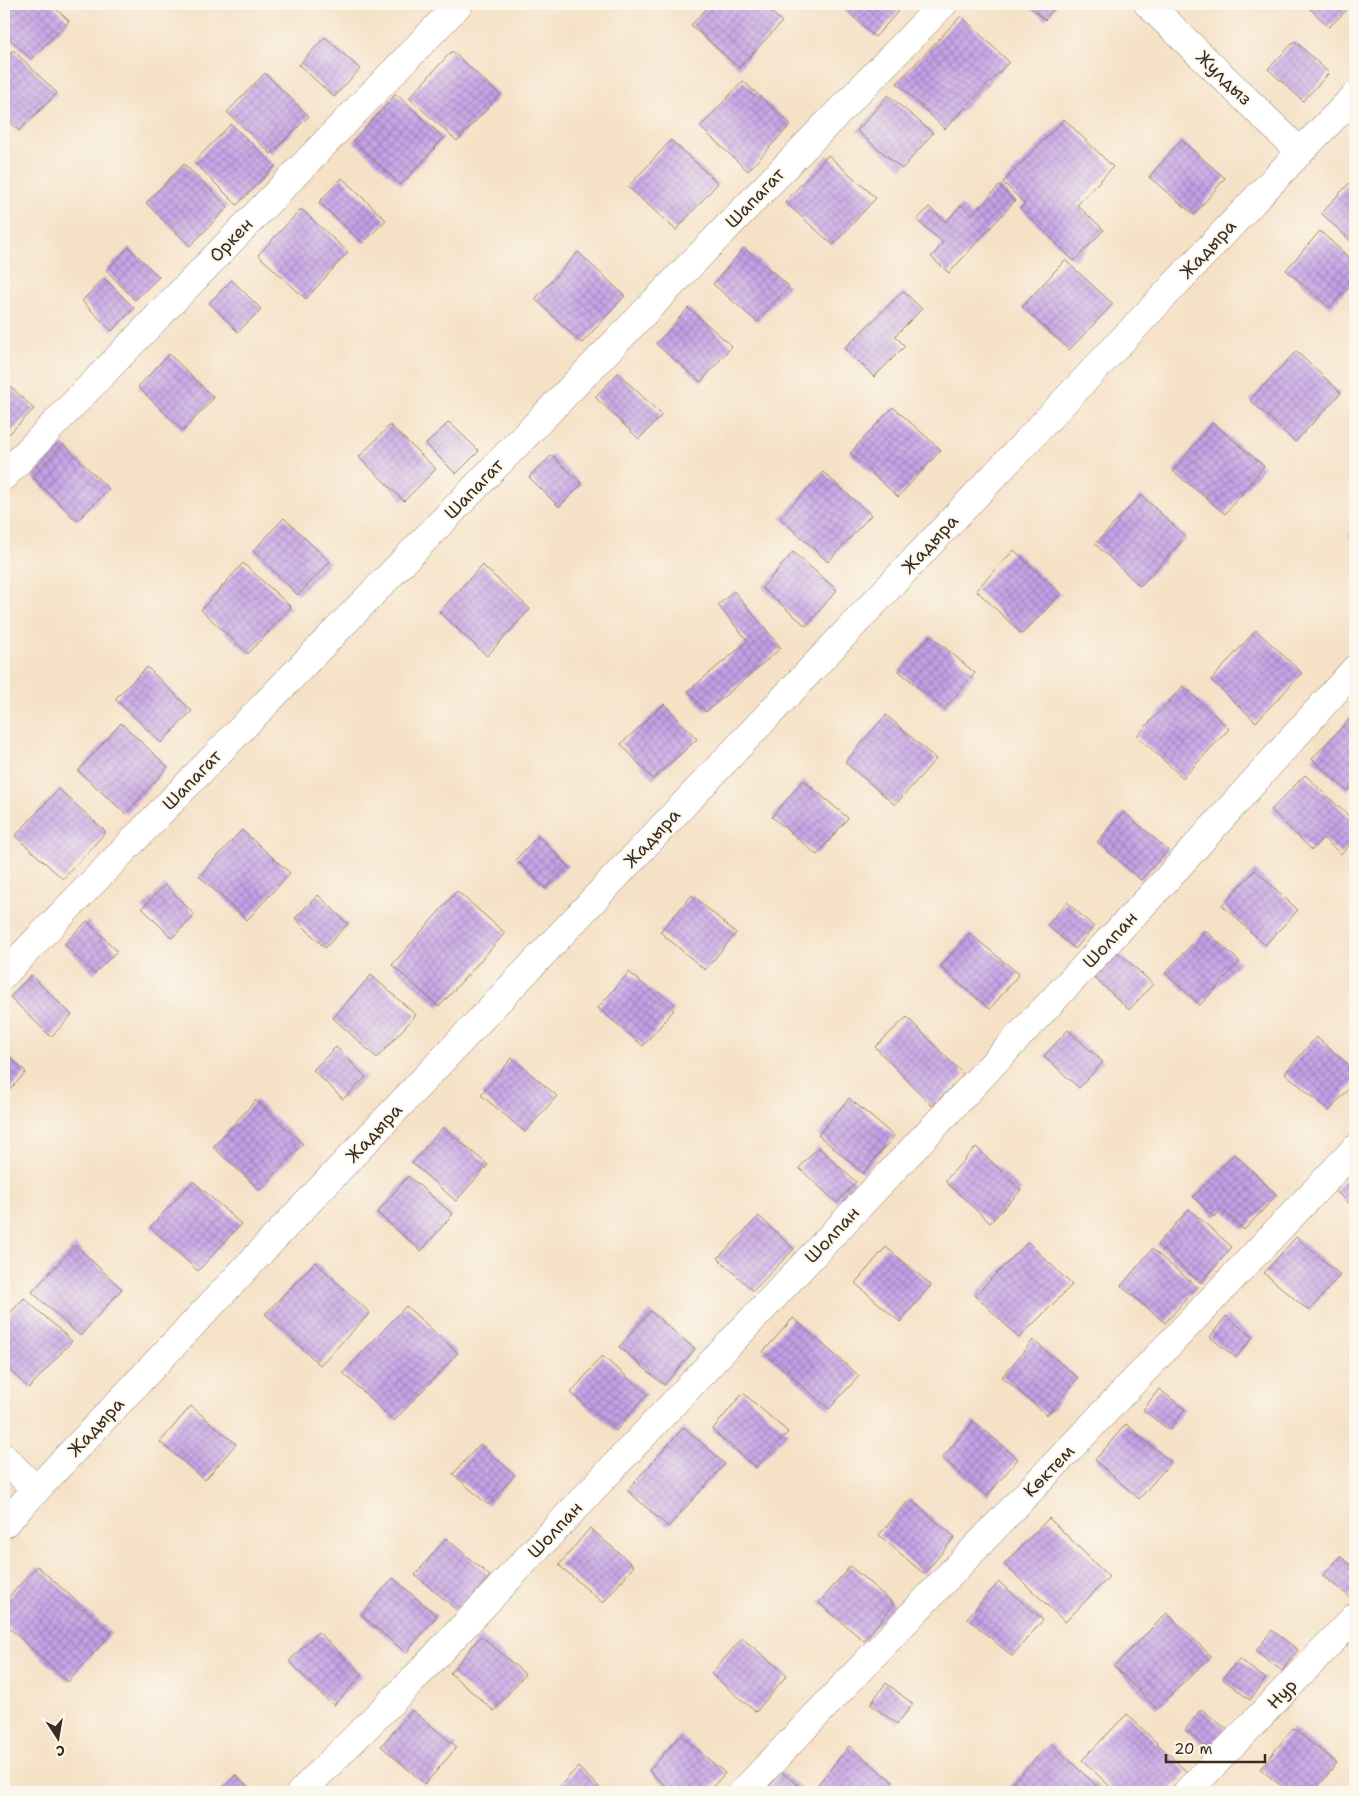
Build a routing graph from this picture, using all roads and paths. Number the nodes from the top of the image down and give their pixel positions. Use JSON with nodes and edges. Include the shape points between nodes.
{"nodes":[{"id":1,"x":459,"y":4,"type":"edge"},
{"id":2,"x":943,"y":4,"type":"edge"},
{"id":3,"x":1148,"y":4,"type":"edge"},
{"id":4,"x":1355,"y":98,"type":"edge"},
{"id":5,"x":1300,"y":152,"type":"junction"},
{"id":6,"x":4,"y":476,"type":"edge"},
{"id":7,"x":1355,"y":669,"type":"edge"},
{"id":8,"x":4,"y":974,"type":"edge"},
{"id":9,"x":1355,"y":1149,"type":"edge"},
{"id":10,"x":4,"y":1458,"type":"edge"},
{"id":11,"x":36,"y":1490,"type":"junction"},
{"id":12,"x":4,"y":1524,"type":"edge"},
{"id":13,"x":1355,"y":1617,"type":"edge"},
{"id":14,"x":301,"y":1792,"type":"edge"},
{"id":15,"x":743,"y":1792,"type":"edge"},
{"id":16,"x":1187,"y":1792,"type":"edge"}],
"edges":[{"from":1,"to":6,"type":"street","name":"Оркен"},
{"from":2,"to":8,"type":"street","name":"Шапагат"},
{"from":3,"to":5,"type":"street","name":"Жулдыз"},
{"from":4,"to":5,"type":"street","name":"Жадыра"},
{"from":5,"to":11,"type":"street","name":"Жадыра"},
{"from":7,"to":14,"type":"street","name":"Шолпан","via":[[1145,903],[413,1680]]},
{"from":9,"to":15,"type":"street","name":"Көктем"},
{"from":10,"to":11,"type":"street"},
{"from":11,"to":12,"type":"street","name":"Жадыра"},
{"from":13,"to":16,"type":"street","name":"Нур"}]}
